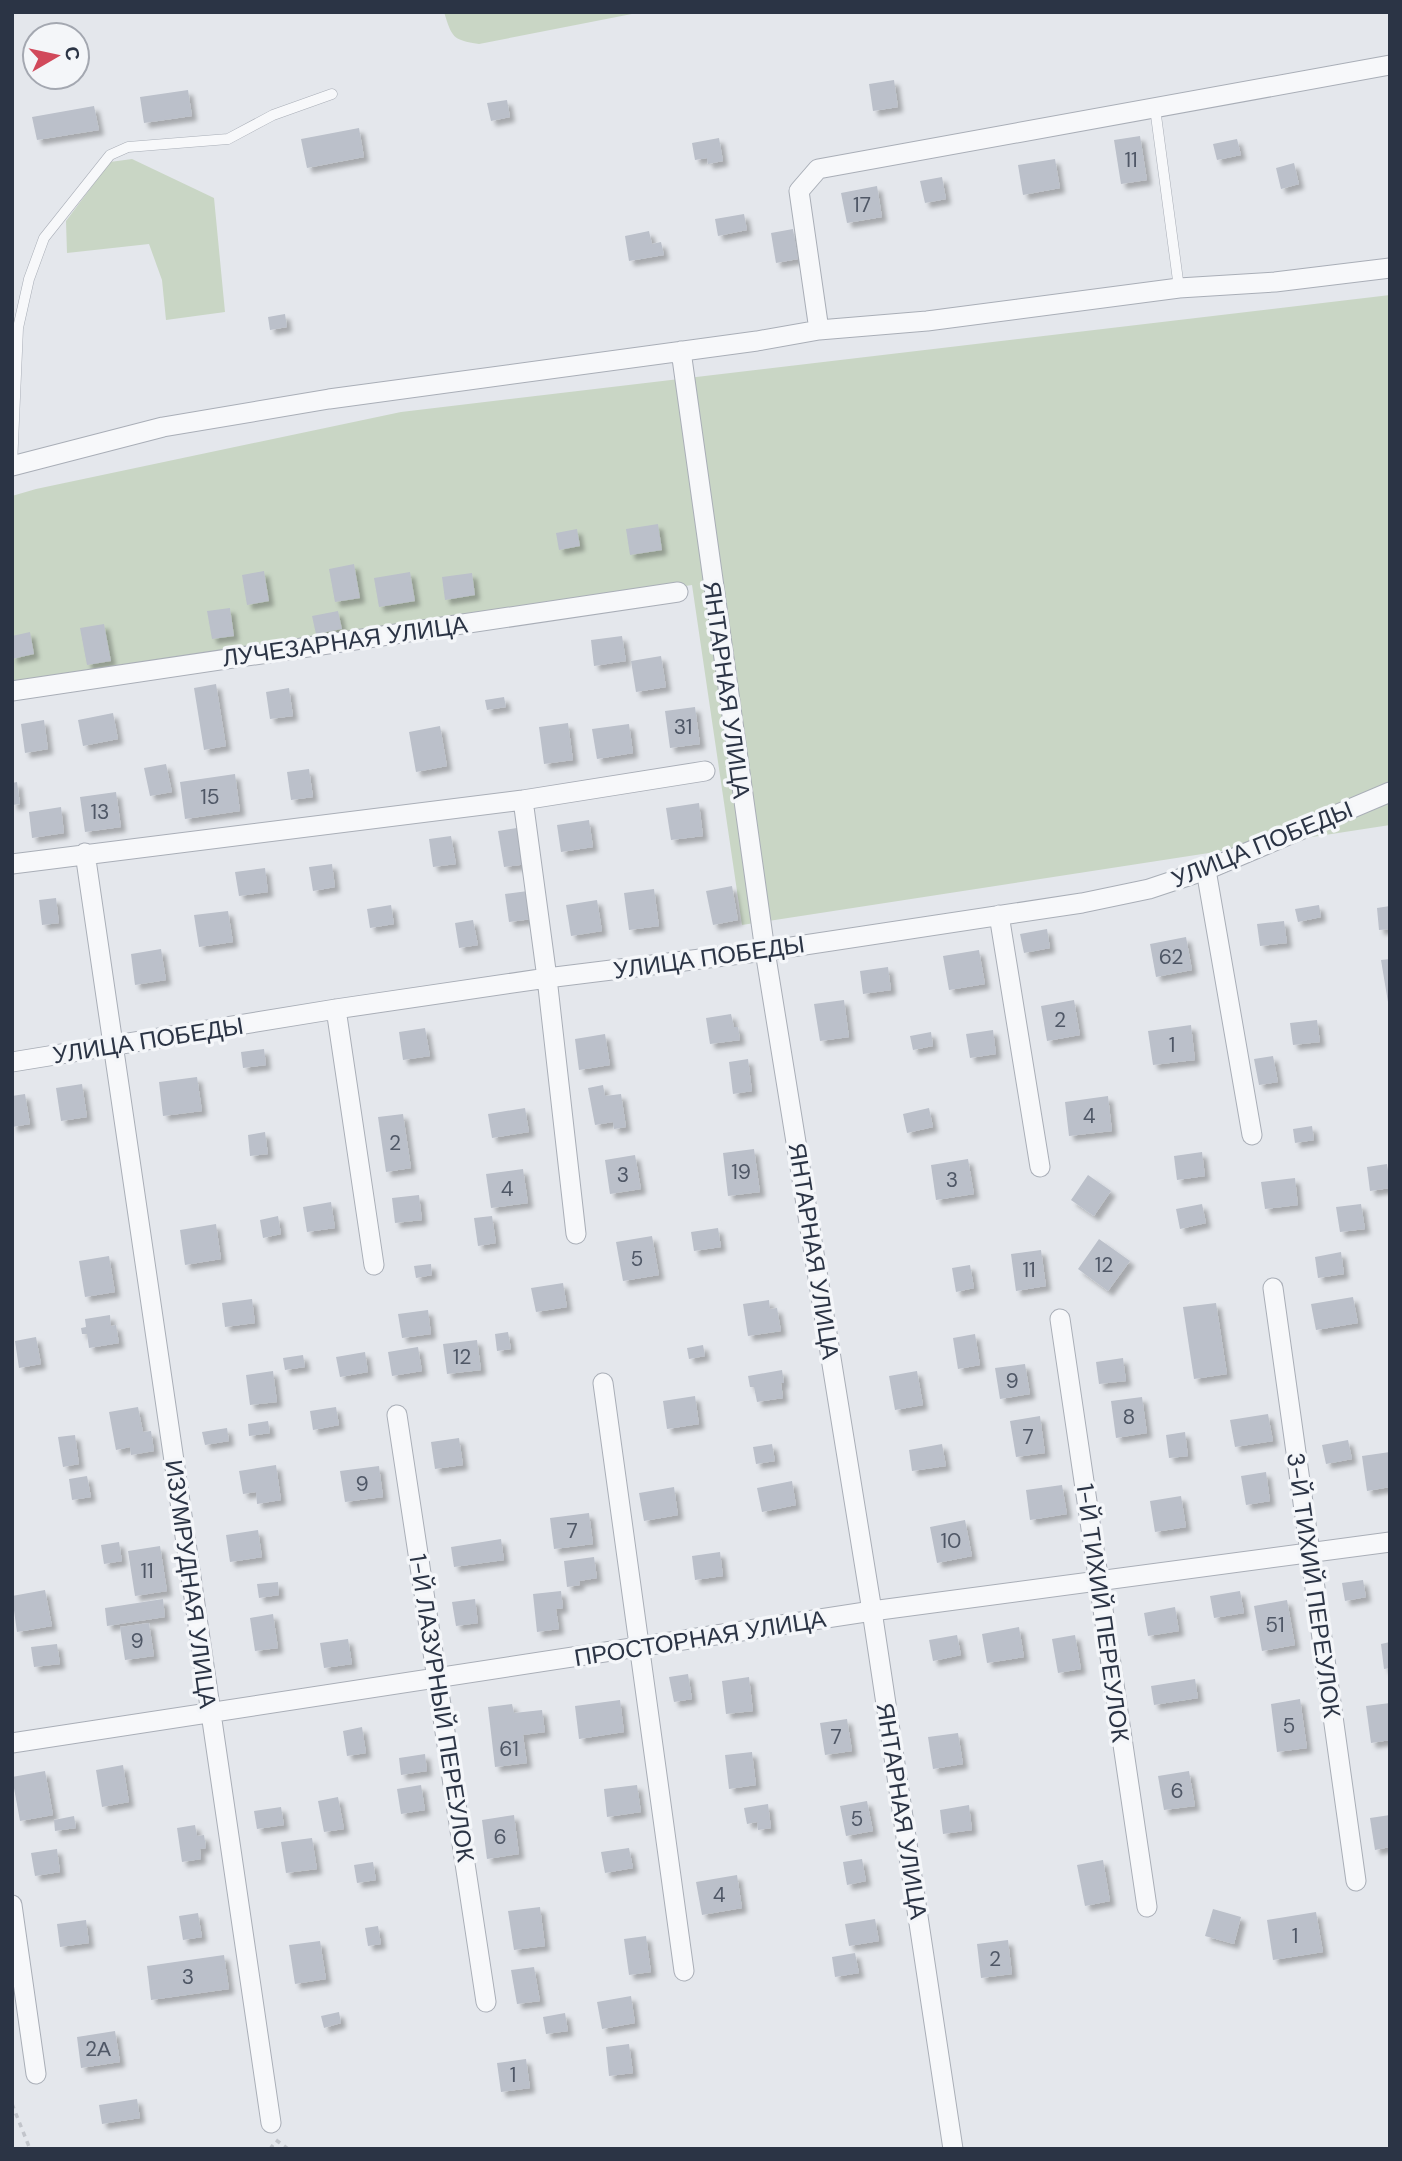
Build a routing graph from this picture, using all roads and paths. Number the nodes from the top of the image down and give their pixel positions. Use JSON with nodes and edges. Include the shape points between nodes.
{"nodes":[{"id":1,"x":1390,"y":65,"type":"edge"},
{"id":2,"x":332,"y":94,"type":"dead end"},
{"id":3,"x":1155,"y":108,"type":"junction"},
{"id":4,"x":1390,"y":268,"type":"edge"},
{"id":5,"x":1179,"y":288,"type":"junction"},
{"id":6,"x":819,"y":330,"type":"junction"},
{"id":7,"x":681,"y":351,"type":"junction"},
{"id":8,"x":12,"y":466,"type":"edge"},
{"id":9,"x":678,"y":592,"type":"dead end"},
{"id":10,"x":12,"y":691,"type":"edge"},
{"id":11,"x":705,"y":771,"type":"dead end"},
{"id":12,"x":1390,"y":792,"type":"edge"},
{"id":13,"x":523,"y":800,"type":"junction"},
{"id":14,"x":85,"y":853,"type":"junction"},
{"id":15,"x":12,"y":864,"type":"edge"},
{"id":16,"x":1206,"y":870,"type":"junction"},
{"id":17,"x":999,"y":915,"type":"junction"},
{"id":18,"x":765,"y":951,"type":"junction"},
{"id":19,"x":547,"y":978,"type":"junction"},
{"id":20,"x":336,"y":1009,"type":"junction"},
{"id":21,"x":113,"y":1046,"type":"junction"},
{"id":22,"x":12,"y":1062,"type":"edge"},
{"id":23,"x":1252,"y":1135,"type":"dead end"},
{"id":24,"x":1040,"y":1167,"type":"dead end"},
{"id":25,"x":576,"y":1234,"type":"dead end"},
{"id":26,"x":374,"y":1265,"type":"dead end"},
{"id":27,"x":1273,"y":1288,"type":"dead end"},
{"id":28,"x":1060,"y":1319,"type":"dead end"},
{"id":29,"x":603,"y":1383,"type":"dead end"},
{"id":30,"x":397,"y":1415,"type":"dead end"},
{"id":31,"x":1390,"y":1542,"type":"edge"},
{"id":32,"x":1310,"y":1554,"type":"junction"},
{"id":33,"x":1099,"y":1582,"type":"junction"},
{"id":34,"x":872,"y":1611,"type":"junction"},
{"id":35,"x":639,"y":1647,"type":"junction"},
{"id":36,"x":437,"y":1679,"type":"junction"},
{"id":37,"x":210,"y":1714,"type":"junction"},
{"id":38,"x":12,"y":1742,"type":"edge"},
{"id":39,"x":1356,"y":1881,"type":"dead end"},
{"id":40,"x":12,"y":1905,"type":"edge"},
{"id":41,"x":1147,"y":1907,"type":"dead end"},
{"id":42,"x":684,"y":1970,"type":"dead end"},
{"id":43,"x":486,"y":2002,"type":"dead end"},
{"id":44,"x":36,"y":2074,"type":"dead end"},
{"id":45,"x":12,"y":2104,"type":"edge"},
{"id":46,"x":273,"y":2132,"type":"joint"},
{"id":47,"x":30,"y":2149,"type":"edge"},
{"id":48,"x":270,"y":2149,"type":"edge"},
{"id":49,"x":953,"y":2149,"type":"edge"}],
"edges":[{"from":1,"to":3,"type":"street"},
{"from":2,"to":8,"type":"lane","via":[[273,115],[228,139],[128,147],[110,155],[44,238],[29,279],[18,328]]},
{"from":3,"to":5,"type":"lane"},
{"from":3,"to":6,"type":"street","via":[[818,169],[799,191]]},
{"from":4,"to":5,"type":"street"},
{"from":5,"to":6,"type":"street","via":[[927,321]]},
{"from":6,"to":7,"type":"street"},
{"from":7,"to":8,"type":"street","via":[[163,426]]},
{"from":7,"to":18,"type":"street","name":"ЯНТАРНАЯ УЛИЦА"},
{"from":9,"to":10,"type":"street","name":"ЛУЧЕЗАРНАЯ УЛИЦА"},
{"from":11,"to":13,"type":"street"},
{"from":12,"to":16,"type":"street","name":"УЛИЦА ПОБЕДЫ"},
{"from":13,"to":14,"type":"street"},
{"from":13,"to":19,"type":"street"},
{"from":14,"to":15,"type":"street"},
{"from":14,"to":21,"type":"street","name":"ИЗУМРУДНАЯ УЛИЦА"},
{"from":16,"to":17,"type":"street","name":"УЛИЦА ПОБЕДЫ","via":[[1149,889]]},
{"from":16,"to":23,"type":"street"},
{"from":17,"to":18,"type":"street","name":"УЛИЦА ПОБЕДЫ"},
{"from":17,"to":24,"type":"street"},
{"from":18,"to":19,"type":"street","name":"УЛИЦА ПОБЕДЫ"},
{"from":18,"to":34,"type":"street","name":"ЯНТАРНАЯ УЛИЦА"},
{"from":19,"to":20,"type":"street","name":"УЛИЦА ПОБЕДЫ"},
{"from":19,"to":25,"type":"street"},
{"from":20,"to":21,"type":"street","name":"УЛИЦА ПОБЕДЫ"},
{"from":20,"to":26,"type":"street"},
{"from":21,"to":22,"type":"street","name":"УЛИЦА ПОБЕДЫ"},
{"from":21,"to":37,"type":"street","name":"ИЗУМРУДНАЯ УЛИЦА"},
{"from":27,"to":32,"type":"street","name":"3-Й ТИХИЙ ПЕРЕУЛОК"},
{"from":28,"to":33,"type":"street","name":"1-Й ТИХИЙ ПЕРЕУЛОК"},
{"from":29,"to":35,"type":"street"},
{"from":30,"to":36,"type":"street","name":"1-Й ЛАЗУРНЫЙ ПЕРЕУЛОК"},
{"from":31,"to":32,"type":"street","name":"ПРОСТОРНАЯ УЛИЦА"},
{"from":32,"to":33,"type":"street","name":"ПРОСТОРНАЯ УЛИЦА"},
{"from":32,"to":39,"type":"street","name":"3-Й ТИХИЙ ПЕРЕУЛОК"},
{"from":33,"to":34,"type":"street","name":"ПРОСТОРНАЯ УЛИЦА"},
{"from":33,"to":41,"type":"street","name":"1-Й ТИХИЙ ПЕРЕУЛОК"},
{"from":34,"to":35,"type":"street","name":"ПРОСТОРНАЯ УЛИЦА"},
{"from":34,"to":49,"type":"street","name":"ЯНТАРНАЯ УЛИЦА"},
{"from":35,"to":36,"type":"street","name":"ПРОСТОРНАЯ УЛИЦА"},
{"from":35,"to":42,"type":"street"},
{"from":36,"to":37,"type":"street","name":"ПРОСТОРНАЯ УЛИЦА"},
{"from":36,"to":43,"type":"street","name":"1-Й ЛАЗУРНЫЙ ПЕРЕУЛОК"},
{"from":37,"to":38,"type":"street","name":"ПРОСТОРНАЯ УЛИЦА"},
{"from":37,"to":46,"type":"street","name":"ИЗУМРУДНАЯ УЛИЦА"},
{"from":40,"to":44,"type":"street"},
{"from":45,"to":47,"type":"path"},
{"from":46,"to":48,"type":"path"}]}
